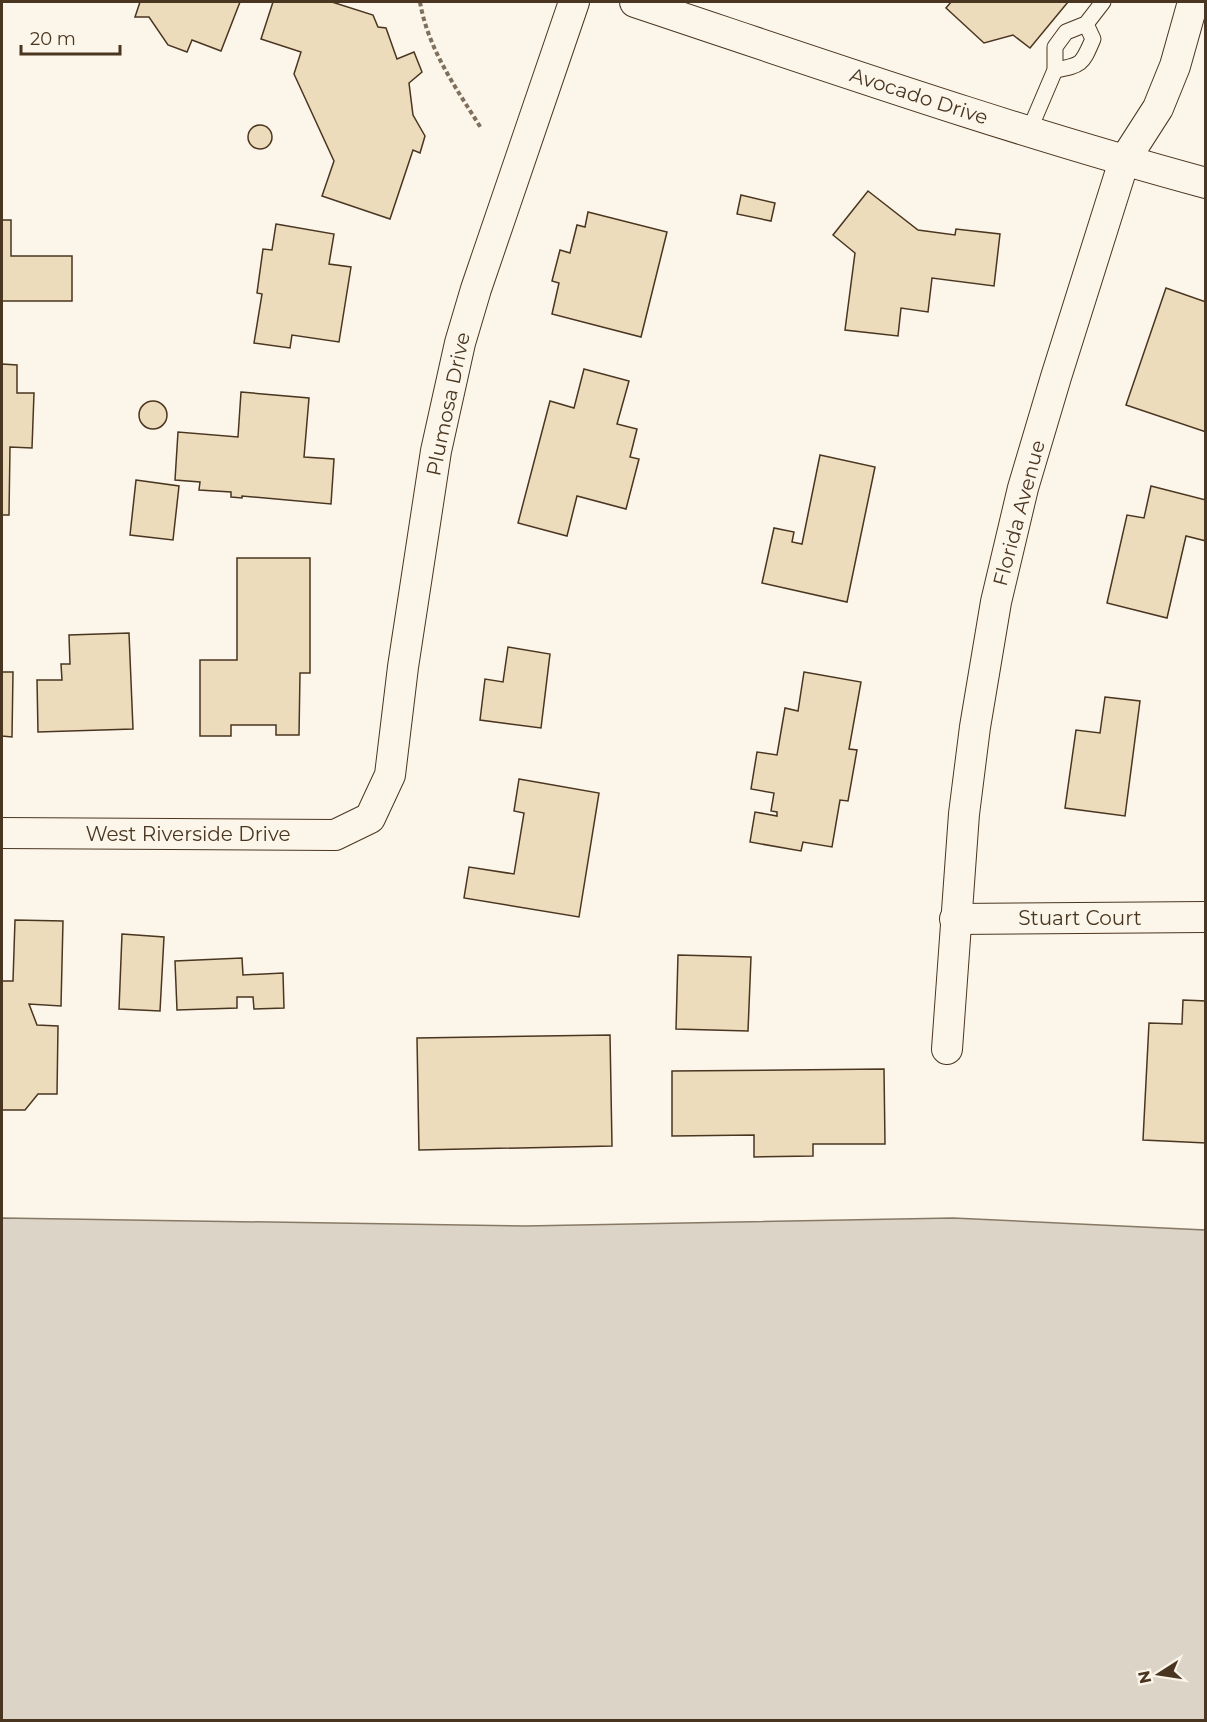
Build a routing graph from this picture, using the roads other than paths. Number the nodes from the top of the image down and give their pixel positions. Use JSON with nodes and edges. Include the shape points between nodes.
{"nodes":[{"id":1,"x":574,"y":2,"type":"edge"},
{"id":2,"x":635,"y":2,"type":"edge"},
{"id":3,"x":1103,"y":2,"type":"edge"},
{"id":4,"x":1193,"y":2,"type":"edge"},
{"id":5,"x":1086,"y":24,"type":"junction"},
{"id":6,"x":1055,"y":70,"type":"junction"},
{"id":7,"x":1029,"y":131,"type":"junction"},
{"id":8,"x":1124,"y":161,"type":"junction"},
{"id":9,"x":1206,"y":183,"type":"edge"},
{"id":10,"x":370,"y":818,"type":"joint"},
{"id":11,"x":2,"y":833,"type":"edge"},
{"id":12,"x":1206,"y":917,"type":"edge"},
{"id":13,"x":955,"y":919,"type":"junction"},
{"id":14,"x":947,"y":1049,"type":"dead end"}],
"edges":[{"from":1,"to":10,"type":"street","name":"Plumosa Drive","via":[[460,343],[436,452],[390,775]]},
{"from":2,"to":7,"type":"street","name":"Avocado Drive"},
{"from":3,"to":5,"type":"lane"},
{"from":4,"to":8,"type":"street","name":"Florida Avenue","via":[[1158,108]]},
{"from":5,"to":6,"type":"lane","via":[[1066,32],[1055,47]]},
{"from":5,"to":6,"type":"lane","via":[[1093,39],[1083,60],[1076,66]]},
{"from":6,"to":7,"type":"lane"},
{"from":7,"to":8,"type":"street","name":"Avocado Drive"},
{"from":8,"to":9,"type":"street","name":"Avocado Drive"},
{"from":8,"to":13,"type":"street","name":"Florida Avenue","via":[[1023,488],[996,602],[975,727]]},
{"from":10,"to":11,"type":"street","name":"West Riverside Drive","via":[[335,835]]},
{"from":12,"to":13,"type":"street","name":"Stuart Court"},
{"from":13,"to":14,"type":"street","name":"Florida Avenue"}]}
